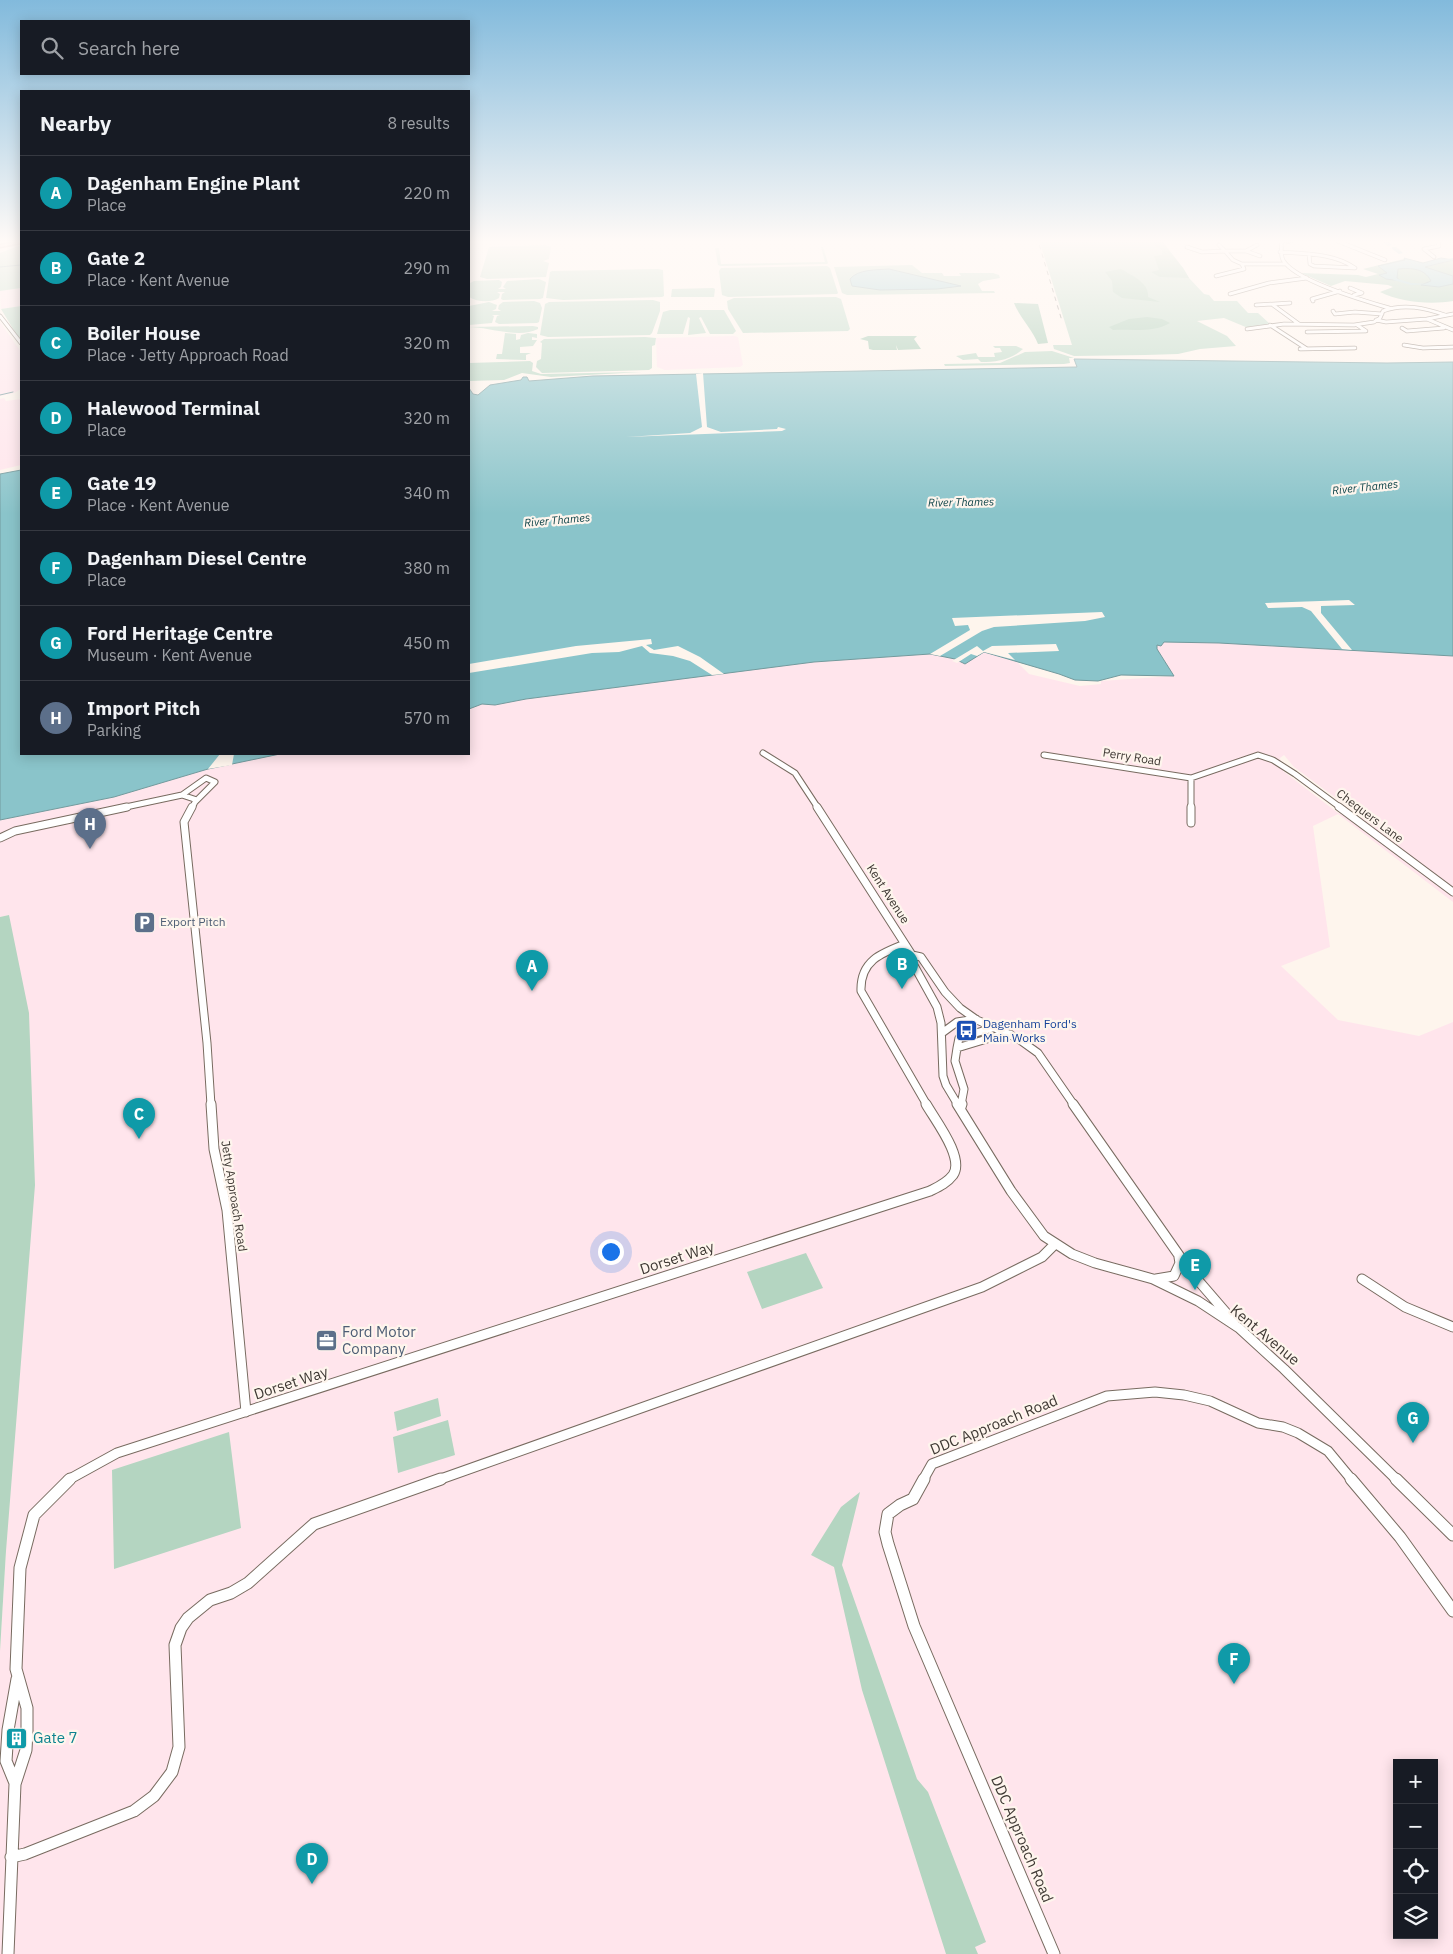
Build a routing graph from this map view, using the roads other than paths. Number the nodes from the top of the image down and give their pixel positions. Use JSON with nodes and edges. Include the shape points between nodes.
{"nodes":[{"id":1,"x":12,"y":331,"type":"edge"},
{"id":2,"x":1280,"y":331,"type":"edge"},
{"id":3,"x":1355,"y":331,"type":"edge"},
{"id":4,"x":1405,"y":331,"type":"edge"},
{"id":5,"x":1307,"y":332,"type":"dead end"},
{"id":6,"x":1322,"y":332,"type":"joint"},
{"id":7,"x":1397,"y":332,"type":"dead end"},
{"id":8,"x":20,"y":342,"type":"edge"},
{"id":9,"x":1404,"y":345,"type":"dead end"},
{"id":10,"x":1453,"y":347,"type":"edge"},
{"id":11,"x":1355,"y":348,"type":"dead end"},
{"id":12,"x":1300,"y":349,"type":"dead end"},
{"id":13,"x":1307,"y":349,"type":"junction"},
{"id":14,"x":763,"y":752,"type":"dead end"},
{"id":15,"x":1044,"y":755,"type":"dead end"},
{"id":16,"x":1273,"y":760,"type":"joint"},
{"id":17,"x":1191,"y":778,"type":"junction"},
{"id":18,"x":182,"y":795,"type":"junction"},
{"id":19,"x":197,"y":800,"type":"junction"},
{"id":20,"x":1191,"y":823,"type":"dead end"},
{"id":21,"x":0,"y":838,"type":"edge"},
{"id":22,"x":1453,"y":892,"type":"edge"},
{"id":23,"x":905,"y":944,"type":"junction"},
{"id":24,"x":912,"y":955,"type":"junction"},
{"id":25,"x":977,"y":1019,"type":"junction"},
{"id":26,"x":997,"y":1027,"type":"junction"},
{"id":27,"x":942,"y":1033,"type":"junction"},
{"id":28,"x":1012,"y":1034,"type":"junction"},
{"id":29,"x":957,"y":1048,"type":"junction"},
{"id":30,"x":961,"y":1110,"type":"junction"},
{"id":31,"x":1055,"y":1244,"type":"junction"},
{"id":32,"x":1176,"y":1250,"type":"junction"},
{"id":33,"x":1153,"y":1279,"type":"junction"},
{"id":34,"x":1362,"y":1279,"type":"dead end"},
{"id":35,"x":1453,"y":1327,"type":"edge"},
{"id":36,"x":1238,"y":1328,"type":"junction"},
{"id":37,"x":246,"y":1412,"type":"junction"},
{"id":38,"x":1453,"y":1535,"type":"edge"},
{"id":39,"x":1453,"y":1611,"type":"edge"},
{"id":40,"x":17,"y":1678,"type":"junction"},
{"id":41,"x":15,"y":1784,"type":"junction"},
{"id":42,"x":11,"y":1857,"type":"junction"},
{"id":43,"x":8,"y":1954,"type":"edge"},
{"id":44,"x":1054,"y":1954,"type":"edge"}],
"edges":[{"from":1,"to":8,"type":"street"},
{"from":2,"to":13,"type":"street"},
{"from":3,"to":6,"type":"street"},
{"from":4,"to":7,"type":"street"},
{"from":5,"to":6,"type":"street"},
{"from":9,"to":10,"type":"street","via":[[1416,348]]},
{"from":11,"to":13,"type":"street"},
{"from":12,"to":13,"type":"street"},
{"from":14,"to":23,"type":"street","name":"Kent Avenue","via":[[795,773]]},
{"from":15,"to":17,"type":"street","name":"Perry Road"},
{"from":16,"to":17,"type":"street","name":"Perry Road","via":[[1258,755]]},
{"from":16,"to":22,"type":"street","name":"Chequers Lane"},
{"from":17,"to":20,"type":"street"},
{"from":18,"to":19,"type":"street"},
{"from":18,"to":19,"type":"street","name":"Jetty Approach Road","via":[[206,778],[215,782]]},
{"from":18,"to":21,"type":"street","via":[[15,831]]},
{"from":19,"to":37,"type":"street","name":"Jetty Approach Road","via":[[184,822],[214,1149],[227,1210]]},
{"from":23,"to":24,"type":"street","name":"Kent Avenue"},
{"from":23,"to":37,"type":"street","name":"Dorset Way","via":[[881,955],[861,972],[859,981],[861,991],[953,1150],[956,1165],[949,1180],[930,1191]]},
{"from":24,"to":25,"type":"street","via":[[921,957],[955,1004]]},
{"from":24,"to":27,"type":"street","name":"Kent Avenue","via":[[911,960],[940,1014]]},
{"from":25,"to":26,"type":"street"},
{"from":25,"to":27,"type":"street","via":[[947,1026]]},
{"from":26,"to":28,"type":"street"},
{"from":26,"to":29,"type":"street","via":[[959,1038]]},
{"from":27,"to":30,"type":"street","name":"Kent Avenue","via":[[940,1071]]},
{"from":28,"to":29,"type":"street"},
{"from":28,"to":32,"type":"street","via":[[1031,1047],[1051,1071]]},
{"from":29,"to":30,"type":"street","via":[[955,1061],[964,1089]]},
{"from":30,"to":31,"type":"street","name":"Kent Avenue","via":[[1037,1228]]},
{"from":31,"to":33,"type":"street","name":"Kent Avenue","via":[[1095,1263]]},
{"from":31,"to":42,"type":"street","via":[[1042,1258],[982,1287],[314,1524],[248,1583],[210,1600],[181,1628],[175,1646],[179,1746],[172,1772],[154,1796],[134,1811]]},
{"from":32,"to":33,"type":"street","via":[[1180,1263],[1177,1273],[1169,1278]]},
{"from":32,"to":36,"type":"street"},
{"from":33,"to":36,"type":"street","name":"Kent Avenue","via":[[1198,1301]]},
{"from":34,"to":35,"type":"street","via":[[1399,1305]]},
{"from":36,"to":38,"type":"street","name":"Kent Avenue"},
{"from":37,"to":40,"type":"street","name":"Dorset Way","via":[[100,1460],[73,1476],[34,1515],[20,1568]]},
{"from":39,"to":44,"type":"street","name":"DDC Approach Road","via":[[1400,1537],[1328,1451],[1298,1433],[1258,1423],[1210,1401],[1155,1392],[1107,1396],[932,1464],[913,1499],[888,1514],[885,1532],[914,1626]]},
{"from":40,"to":41,"type":"street","via":[[6,1761]]},
{"from":40,"to":41,"type":"street","via":[[27,1708],[27,1731],[26,1750]]},
{"from":41,"to":42,"type":"street"},
{"from":42,"to":43,"type":"street"}]}
